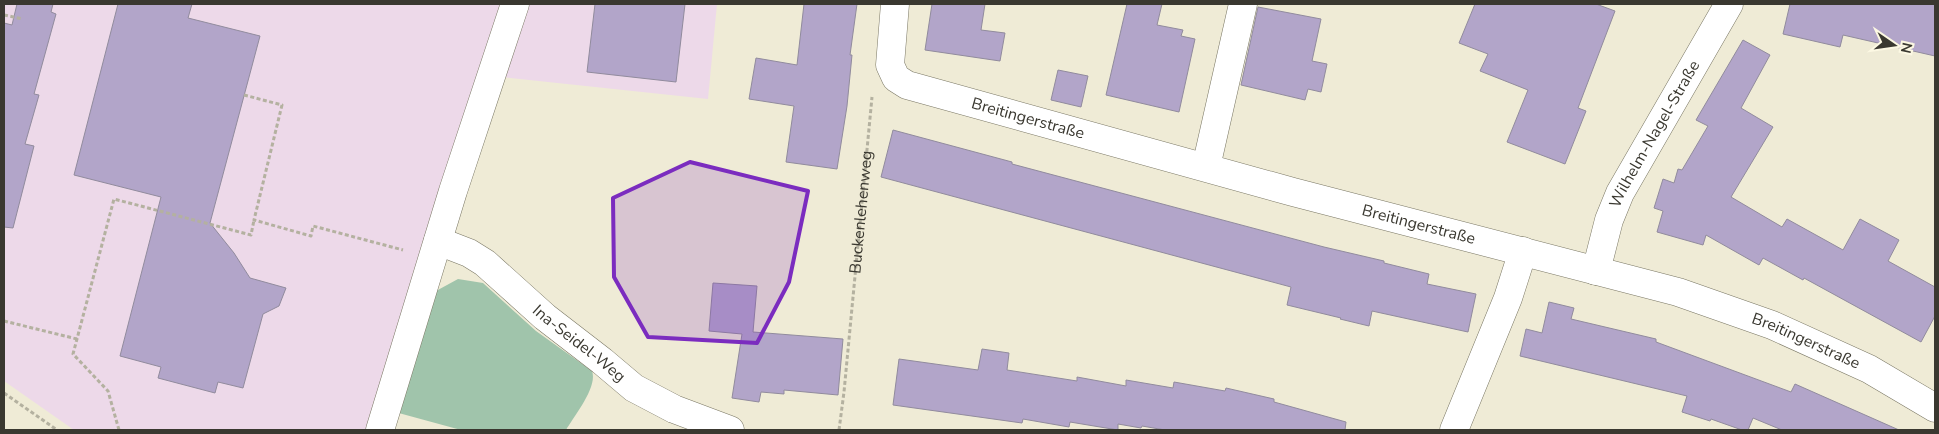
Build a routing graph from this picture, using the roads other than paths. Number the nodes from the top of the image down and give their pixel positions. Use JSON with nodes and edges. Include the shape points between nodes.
{"nodes":[{"id":1,"x":515,"y":4,"type":"edge"},
{"id":2,"x":896,"y":4,"type":"edge"},
{"id":3,"x":1243,"y":4,"type":"edge"},
{"id":4,"x":1729,"y":4,"type":"edge"},
{"id":5,"x":1206,"y":166,"type":"junction"},
{"id":6,"x":436,"y":250,"type":"junction"},
{"id":7,"x":1523,"y":252,"type":"junction"},
{"id":8,"x":1596,"y":271,"type":"junction"},
{"id":9,"x":1935,"y":408,"type":"edge"},
{"id":10,"x":380,"y":430,"type":"edge"},
{"id":11,"x":730,"y":430,"type":"edge"},
{"id":12,"x":1454,"y":430,"type":"edge"}],
"edges":[{"from":1,"to":6,"type":"street"},
{"from":2,"to":5,"type":"street","name":"Breitingerstraße","via":[[890,65],[896,78],[907,85]]},
{"from":3,"to":5,"type":"street"},
{"from":4,"to":8,"type":"street","name":"Wilhelm-Nagel-Straße","via":[[1620,193]]},
{"from":5,"to":7,"type":"street","name":"Breitingerstraße"},
{"from":6,"to":10,"type":"street"},
{"from":6,"to":11,"type":"street","name":"Ina-Seidel-Weg","via":[[469,253],[634,388],[674,409]]},
{"from":7,"to":8,"type":"street","name":"Breitingerstraße"},
{"from":7,"to":12,"type":"street","via":[[1508,298]]},
{"from":8,"to":9,"type":"street","name":"Breitingerstraße","via":[[1678,292],[1772,325],[1868,369]]}]}
